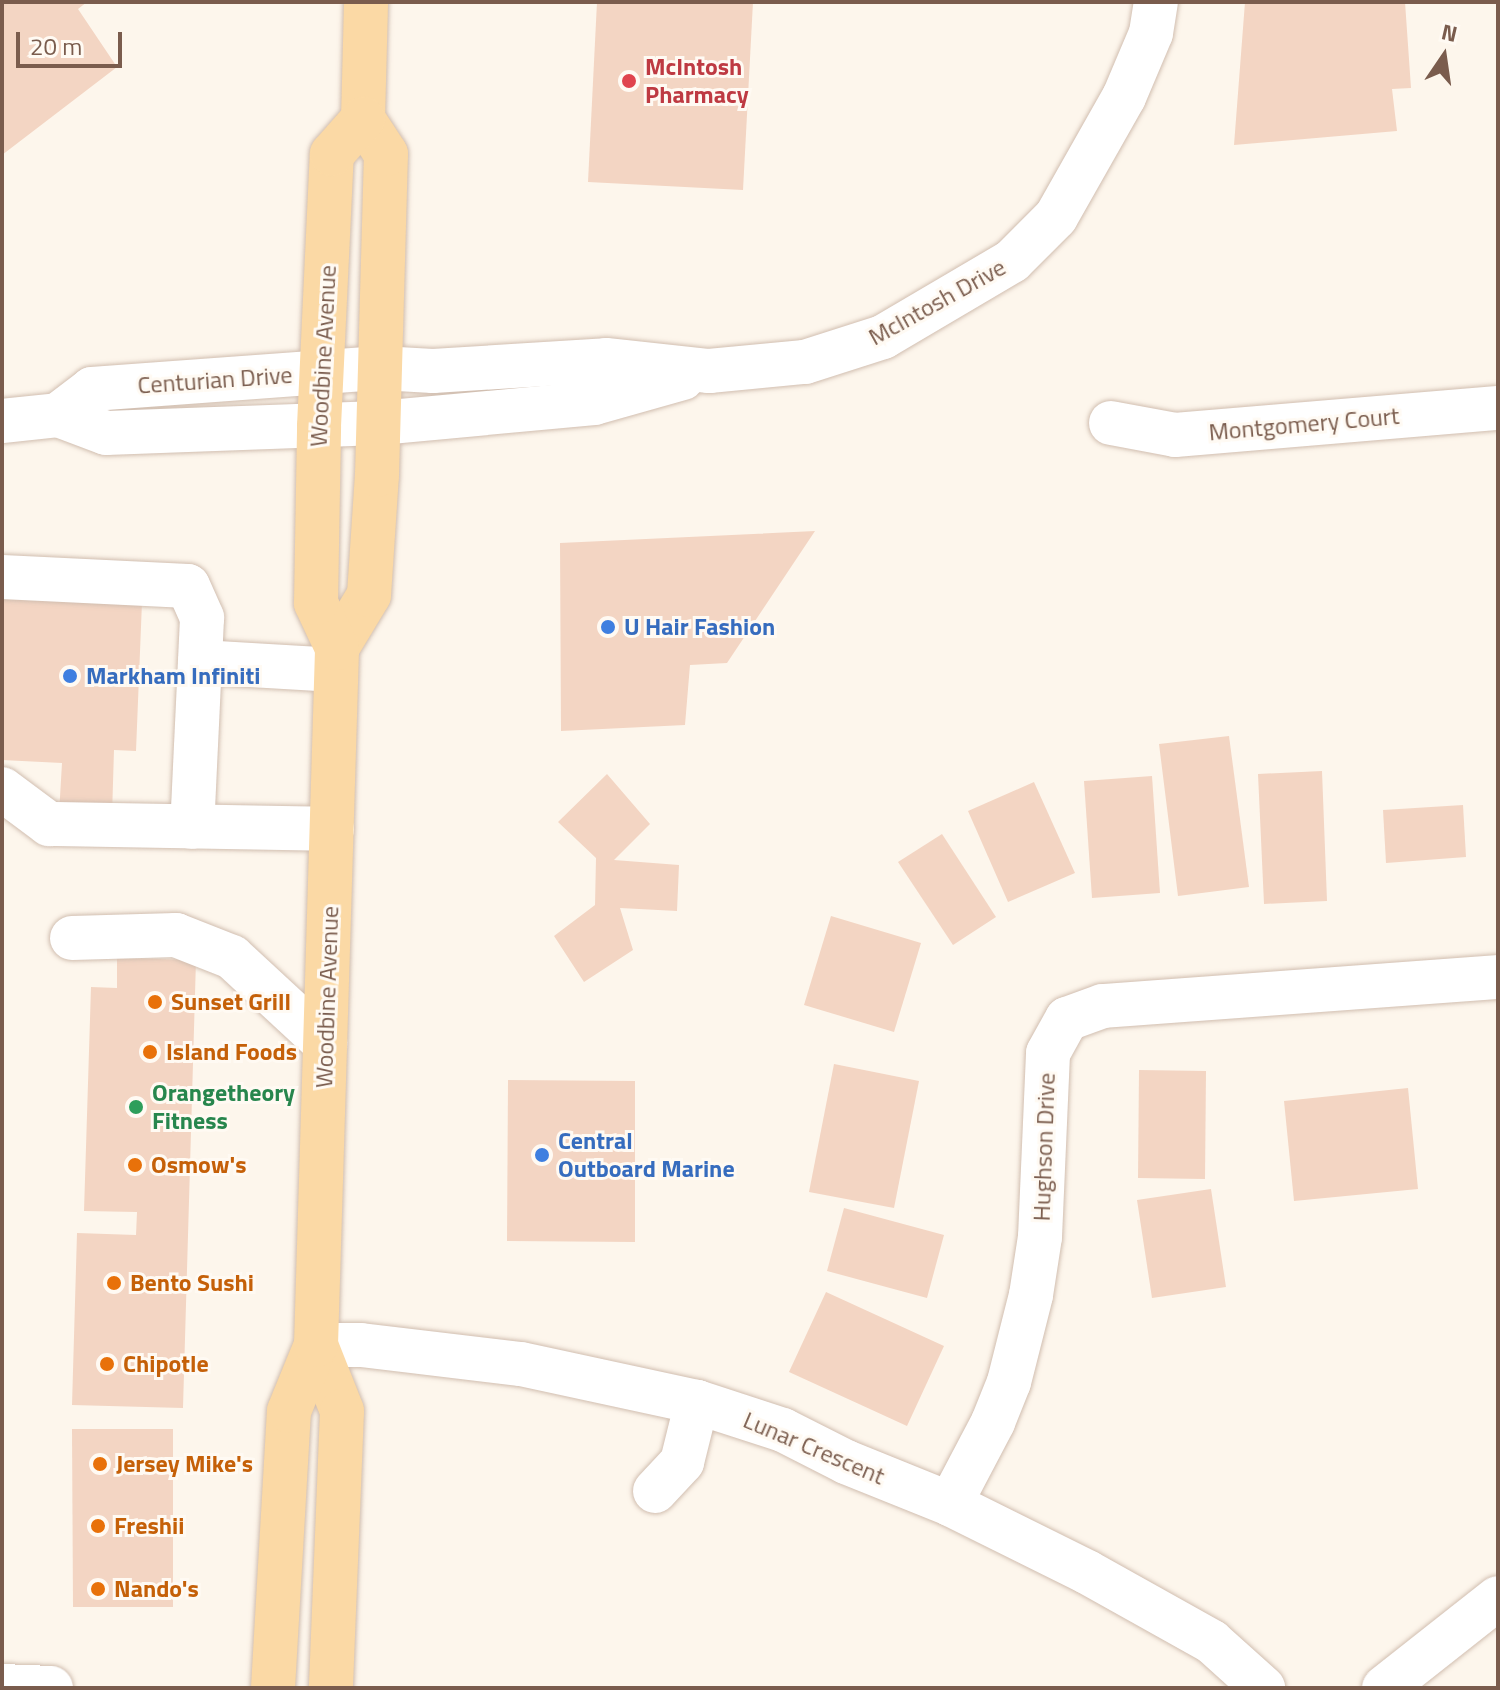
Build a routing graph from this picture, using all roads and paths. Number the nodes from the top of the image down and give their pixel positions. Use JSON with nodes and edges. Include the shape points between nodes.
{"nodes":[{"id":1,"x":366,"y":2,"type":"edge"},
{"id":2,"x":1156,"y":2,"type":"edge"},
{"id":3,"x":363,"y":119,"type":"junction"},
{"id":4,"x":380,"y":368,"type":"junction"},
{"id":5,"x":709,"y":371,"type":"junction"},
{"id":6,"x":322,"y":374,"type":"junction"},
{"id":7,"x":1498,"y":408,"type":"edge"},
{"id":8,"x":58,"y":415,"type":"junction"},
{"id":9,"x":2,"y":421,"type":"edge"},
{"id":10,"x":379,"y":423,"type":"junction"},
{"id":11,"x":1111,"y":423,"type":"dead end"},
{"id":12,"x":319,"y":426,"type":"junction"},
{"id":13,"x":2,"y":577,"type":"edge"},
{"id":14,"x":337,"y":659,"type":"junction"},
{"id":15,"x":200,"y":662,"type":"junction"},
{"id":16,"x":2,"y":789,"type":"edge"},
{"id":17,"x":192,"y":827,"type":"junction"},
{"id":18,"x":332,"y":829,"type":"junction"},
{"id":19,"x":72,"y":938,"type":"dead end"},
{"id":20,"x":1498,"y":977,"type":"edge"},
{"id":21,"x":325,"y":1043,"type":"junction"},
{"id":22,"x":316,"y":1345,"type":"junction"},
{"id":23,"x":697,"y":1402,"type":"junction"},
{"id":24,"x":655,"y":1491,"type":"dead end"},
{"id":25,"x":950,"y":1504,"type":"junction"},
{"id":26,"x":1498,"y":1598,"type":"edge"},
{"id":27,"x":2,"y":1686,"type":"edge"},
{"id":28,"x":51,"y":1688,"type":"edge"},
{"id":29,"x":273,"y":1688,"type":"edge"},
{"id":30,"x":331,"y":1688,"type":"edge"},
{"id":31,"x":1263,"y":1688,"type":"edge"},
{"id":32,"x":1384,"y":1688,"type":"edge"}],
"edges":[{"from":1,"to":3,"type":"main road"},
{"from":2,"to":5,"type":"street","name":"McIntosh Drive","via":[[1151,33],[1087,166],[1056,217],[1012,261],[883,337],[805,362]]},
{"from":3,"to":4,"type":"main road","name":"Woodbine Avenue","via":[[386,154]]},
{"from":3,"to":6,"type":"main road","name":"Woodbine Avenue","via":[[332,154]]},
{"from":4,"to":5,"type":"street","name":"McIntosh Drive","via":[[433,371],[606,360]]},
{"from":4,"to":6,"type":"street","name":"Centurian Drive"},
{"from":4,"to":10,"type":"main road","name":"Woodbine Avenue"},
{"from":5,"to":10,"type":"street","name":"McIntosh Drive","via":[[594,403]]},
{"from":6,"to":8,"type":"street","name":"Centurian Drive","via":[[92,389]]},
{"from":6,"to":12,"type":"main road","name":"Woodbine Avenue"},
{"from":7,"to":11,"type":"street","name":"Montgomery Court","via":[[1175,435]]},
{"from":8,"to":9,"type":"street","name":"Centurian Drive"},
{"from":8,"to":12,"type":"street","name":"Centurian Drive","via":[[106,433]]},
{"from":10,"to":12,"type":"street","name":"McIntosh Drive"},
{"from":10,"to":14,"type":"main road","name":"Woodbine Avenue","via":[[369,595]]},
{"from":12,"to":14,"type":"main road","name":"Woodbine Avenue","via":[[316,603]]},
{"from":13,"to":15,"type":"street","via":[[188,586],[202,618]]},
{"from":14,"to":15,"type":"street"},
{"from":14,"to":18,"type":"main road","name":"Woodbine Avenue"},
{"from":15,"to":17,"type":"street"},
{"from":16,"to":17,"type":"street","via":[[49,824]]},
{"from":17,"to":18,"type":"street"},
{"from":18,"to":21,"type":"main road","name":"Woodbine Avenue"},
{"from":19,"to":21,"type":"street","via":[[176,935],[232,957]]},
{"from":20,"to":25,"type":"street","name":"Hughson Drive","via":[[1103,1006],[1067,1019],[1048,1053],[1040,1237],[1031,1295],[1009,1382]]},
{"from":21,"to":22,"type":"main road","name":"Woodbine Avenue"},
{"from":22,"to":23,"type":"street","name":"Lunar Crescent","via":[[361,1345],[521,1364]]},
{"from":22,"to":29,"type":"main road","name":"Woodbine Avenue","via":[[289,1411]]},
{"from":22,"to":30,"type":"main road","name":"Woodbine Avenue","via":[[342,1411]]},
{"from":23,"to":24,"type":"street","via":[[682,1462]]},
{"from":23,"to":25,"type":"street","name":"Lunar Crescent","via":[[783,1430]]},
{"from":25,"to":31,"type":"street","name":"Lunar Crescent","via":[[1212,1642]]},
{"from":26,"to":32,"type":"street"},
{"from":27,"to":28,"type":"street"}]}
